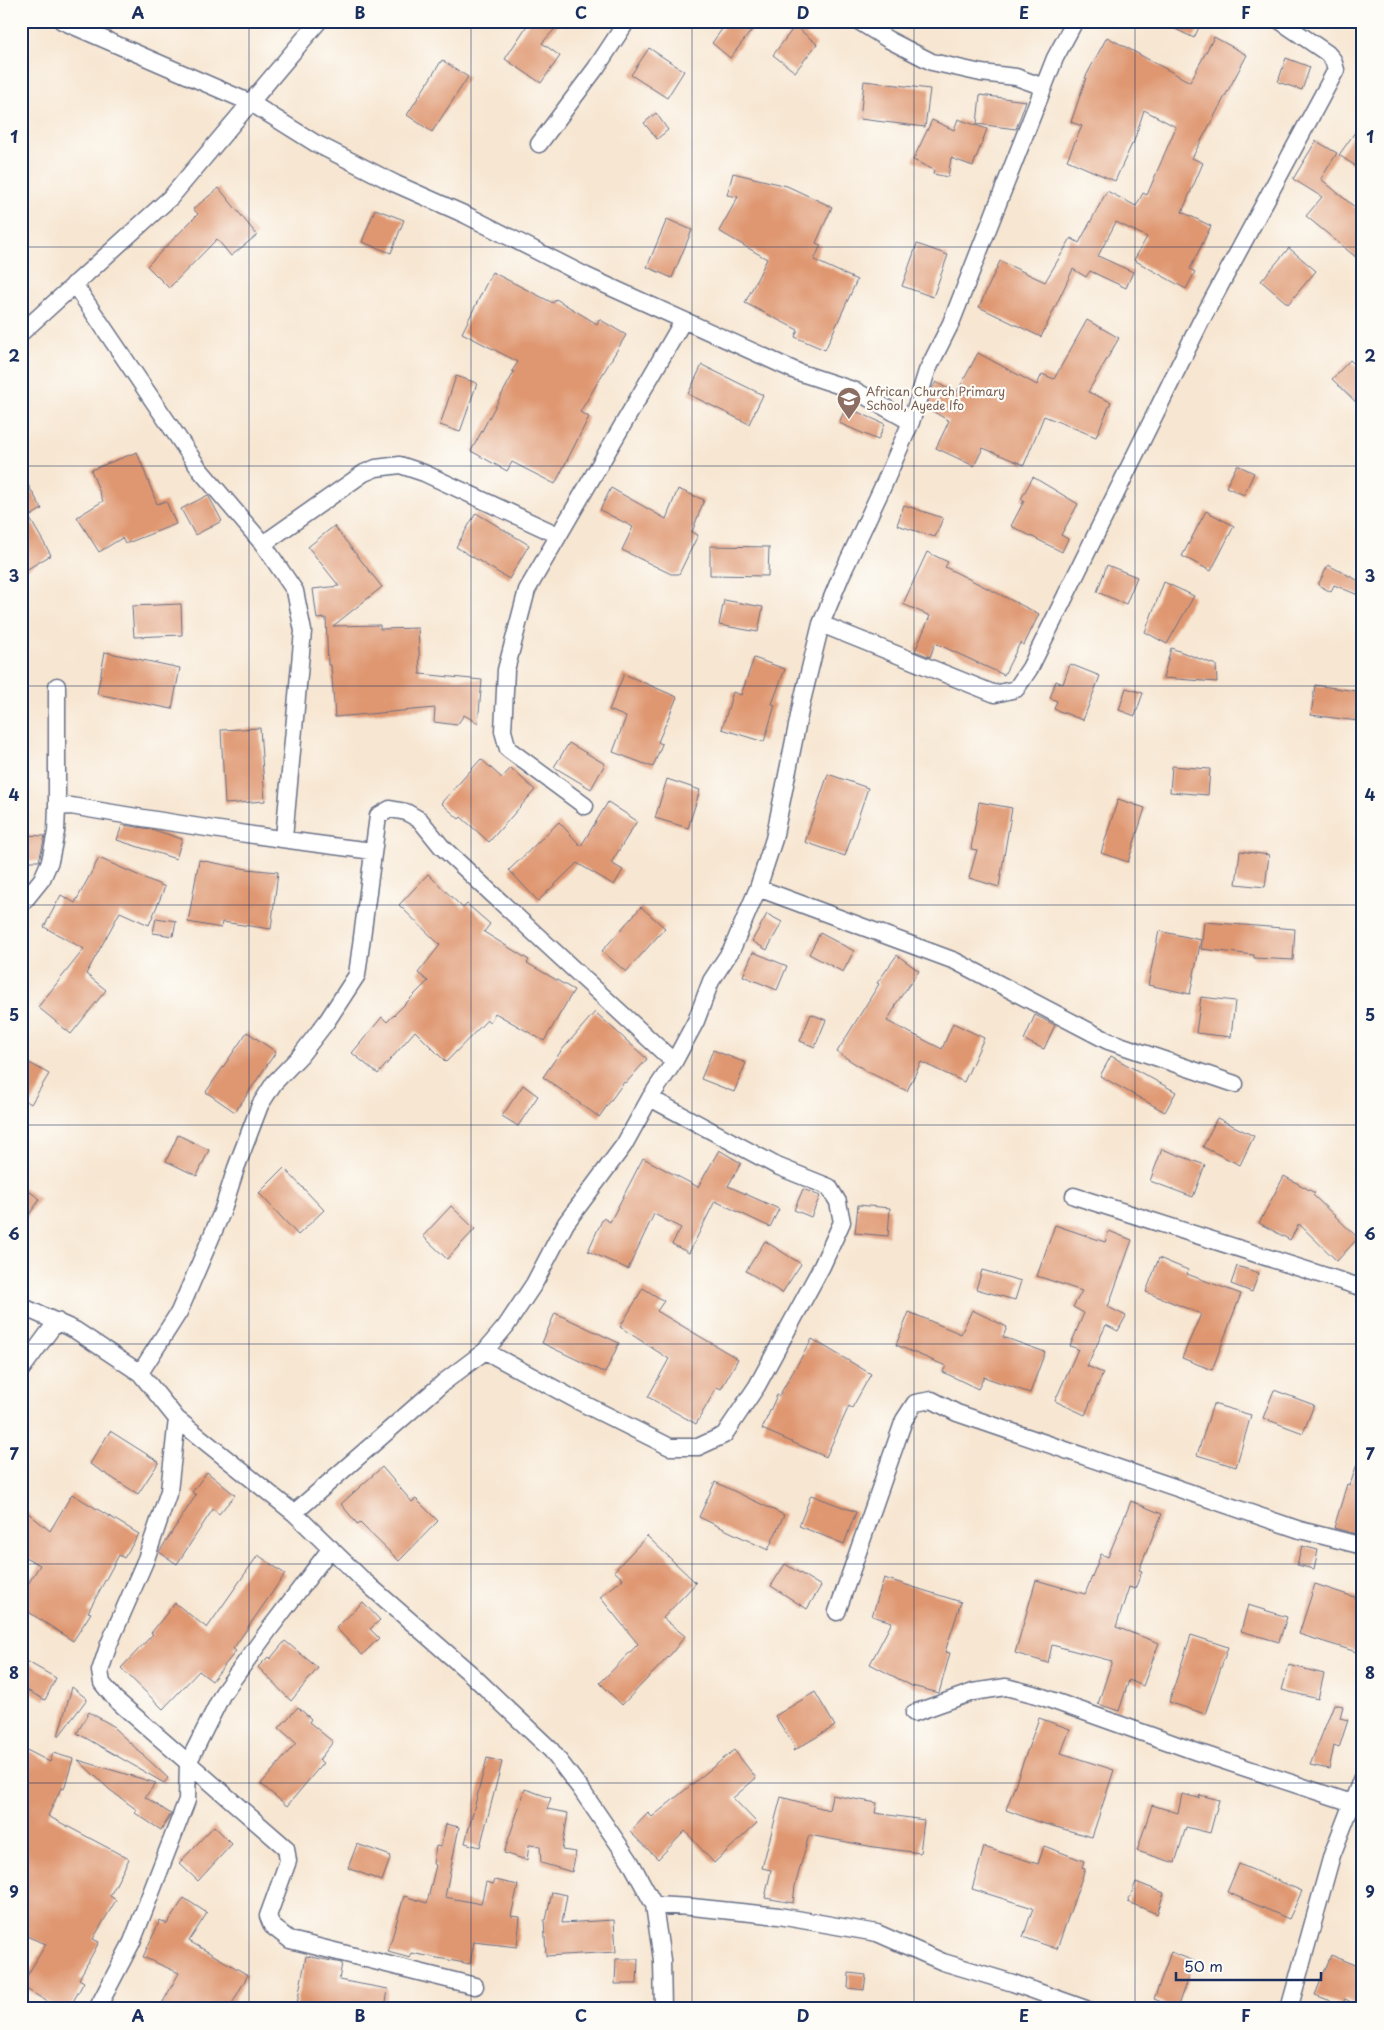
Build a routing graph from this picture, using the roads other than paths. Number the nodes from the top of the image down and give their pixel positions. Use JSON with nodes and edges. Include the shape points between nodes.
{"nodes":[{"id":1,"x":62,"y":21,"type":"edge"},
{"id":2,"x":320,"y":21,"type":"edge"},
{"id":3,"x":627,"y":21,"type":"edge"},
{"id":4,"x":858,"y":21,"type":"edge"},
{"id":5,"x":1075,"y":21,"type":"edge"},
{"id":6,"x":1280,"y":21,"type":"edge"},
{"id":7,"x":1044,"y":87,"type":"junction"},
{"id":8,"x":251,"y":103,"type":"junction"},
{"id":9,"x":539,"y":144,"type":"dead end"},
{"id":10,"x":74,"y":284,"type":"junction"},
{"id":11,"x":683,"y":321,"type":"junction"},
{"id":12,"x":21,"y":333,"type":"edge"},
{"id":13,"x":911,"y":422,"type":"junction"},
{"id":14,"x":558,"y":535,"type":"junction"},
{"id":15,"x":262,"y":544,"type":"junction"},
{"id":16,"x":821,"y":624,"type":"junction"},
{"id":17,"x":57,"y":686,"type":"dead end"},
{"id":18,"x":584,"y":806,"type":"dead end"},
{"id":19,"x":57,"y":807,"type":"junction"},
{"id":20,"x":284,"y":838,"type":"junction"},
{"id":21,"x":373,"y":851,"type":"junction"},
{"id":22,"x":758,"y":888,"type":"junction"},
{"id":23,"x":21,"y":905,"type":"edge"},
{"id":24,"x":674,"y":1062,"type":"junction"},
{"id":25,"x":1235,"y":1084,"type":"dead end"},
{"id":26,"x":650,"y":1098,"type":"junction"},
{"id":27,"x":1074,"y":1196,"type":"dead end"},
{"id":28,"x":1363,"y":1288,"type":"edge"},
{"id":29,"x":21,"y":1306,"type":"edge"},
{"id":30,"x":57,"y":1321,"type":"junction"},
{"id":31,"x":485,"y":1351,"type":"junction"},
{"id":32,"x":21,"y":1370,"type":"edge"},
{"id":33,"x":140,"y":1373,"type":"junction"},
{"id":34,"x":178,"y":1419,"type":"junction"},
{"id":35,"x":294,"y":1513,"type":"junction"},
{"id":36,"x":1363,"y":1546,"type":"edge"},
{"id":37,"x":331,"y":1548,"type":"junction"},
{"id":38,"x":837,"y":1612,"type":"dead end"},
{"id":39,"x":914,"y":1713,"type":"dead end"},
{"id":40,"x":188,"y":1762,"type":"junction"},
{"id":41,"x":1363,"y":1775,"type":"edge"},
{"id":42,"x":1352,"y":1803,"type":"junction"},
{"id":43,"x":654,"y":1905,"type":"junction"},
{"id":44,"x":475,"y":1986,"type":"dead end"},
{"id":45,"x":97,"y":2009,"type":"edge"},
{"id":46,"x":663,"y":2009,"type":"edge"},
{"id":47,"x":1086,"y":2009,"type":"edge"},
{"id":48,"x":1289,"y":2009,"type":"edge"}],
"edges":[{"from":1,"to":8,"type":"street"},
{"from":2,"to":8,"type":"street"},
{"from":3,"to":9,"type":"street"},
{"from":4,"to":7,"type":"street","via":[[932,62],[1016,77]]},
{"from":5,"to":7,"type":"street"},
{"from":6,"to":16,"type":"street","via":[[1327,53],[1336,70],[1201,321],[1030,668],[1016,690],[995,694]]},
{"from":7,"to":13,"type":"street","via":[[952,323],[927,372]]},
{"from":8,"to":10,"type":"street","via":[[171,197]]},
{"from":8,"to":11,"type":"street","via":[[315,143],[396,184]]},
{"from":10,"to":12,"type":"street"},
{"from":10,"to":15,"type":"street","via":[[200,470]]},
{"from":11,"to":13,"type":"street","via":[[798,372],[856,391]]},
{"from":11,"to":14,"type":"street"},
{"from":13,"to":16,"type":"street"},
{"from":14,"to":15,"type":"street","via":[[400,465],[364,473]]},
{"from":14,"to":18,"type":"street","via":[[528,590],[506,670],[503,731],[508,749]]},
{"from":15,"to":20,"type":"street","via":[[295,592],[303,631]]},
{"from":16,"to":22,"type":"street","via":[[774,839]]},
{"from":17,"to":19,"type":"street"},
{"from":19,"to":20,"type":"street","via":[[71,806],[247,835]]},
{"from":19,"to":23,"type":"street","via":[[50,861],[42,879]]},
{"from":20,"to":21,"type":"street"},
{"from":21,"to":24,"type":"street","via":[[378,816],[390,809],[406,812],[420,820],[441,846]]},
{"from":21,"to":33,"type":"street","via":[[356,975],[327,1021],[274,1083],[260,1105],[222,1212],[179,1312]]},
{"from":22,"to":24,"type":"street","via":[[732,949],[711,981],[696,1021]]},
{"from":22,"to":25,"type":"street","via":[[955,961],[1108,1041]]},
{"from":24,"to":26,"type":"street"},
{"from":26,"to":31,"type":"street","via":[[624,1145],[566,1223],[534,1284]]},
{"from":26,"to":31,"type":"street","via":[[777,1166],[829,1187],[838,1202],[842,1222],[757,1386],[724,1435],[698,1447],[670,1447]]},
{"from":27,"to":28,"type":"street"},
{"from":29,"to":30,"type":"street"},
{"from":30,"to":32,"type":"street"},
{"from":30,"to":33,"type":"street"},
{"from":31,"to":35,"type":"street","via":[[444,1382]]},
{"from":33,"to":34,"type":"street"},
{"from":34,"to":35,"type":"street"},
{"from":34,"to":40,"type":"street","via":[[169,1491],[146,1559],[100,1671],[102,1683],[115,1699]]},
{"from":35,"to":37,"type":"street"},
{"from":36,"to":38,"type":"street","via":[[1282,1523],[957,1413],[932,1400],[915,1403],[904,1420]]},
{"from":37,"to":40,"type":"street","via":[[223,1693]]},
{"from":37,"to":43,"type":"street","via":[[551,1750],[630,1862]]},
{"from":39,"to":42,"type":"street","via":[[973,1692],[1006,1687]]},
{"from":40,"to":44,"type":"street","via":[[286,1848],[288,1861],[268,1916],[278,1931],[290,1940]]},
{"from":40,"to":45,"type":"street","via":[[186,1800],[132,1942]]},
{"from":41,"to":42,"type":"street"},
{"from":42,"to":48,"type":"street","via":[[1332,1855]]},
{"from":43,"to":46,"type":"street","via":[[662,1960]]},
{"from":43,"to":47,"type":"street","via":[[779,1916],[877,1933],[943,1962]]}]}
